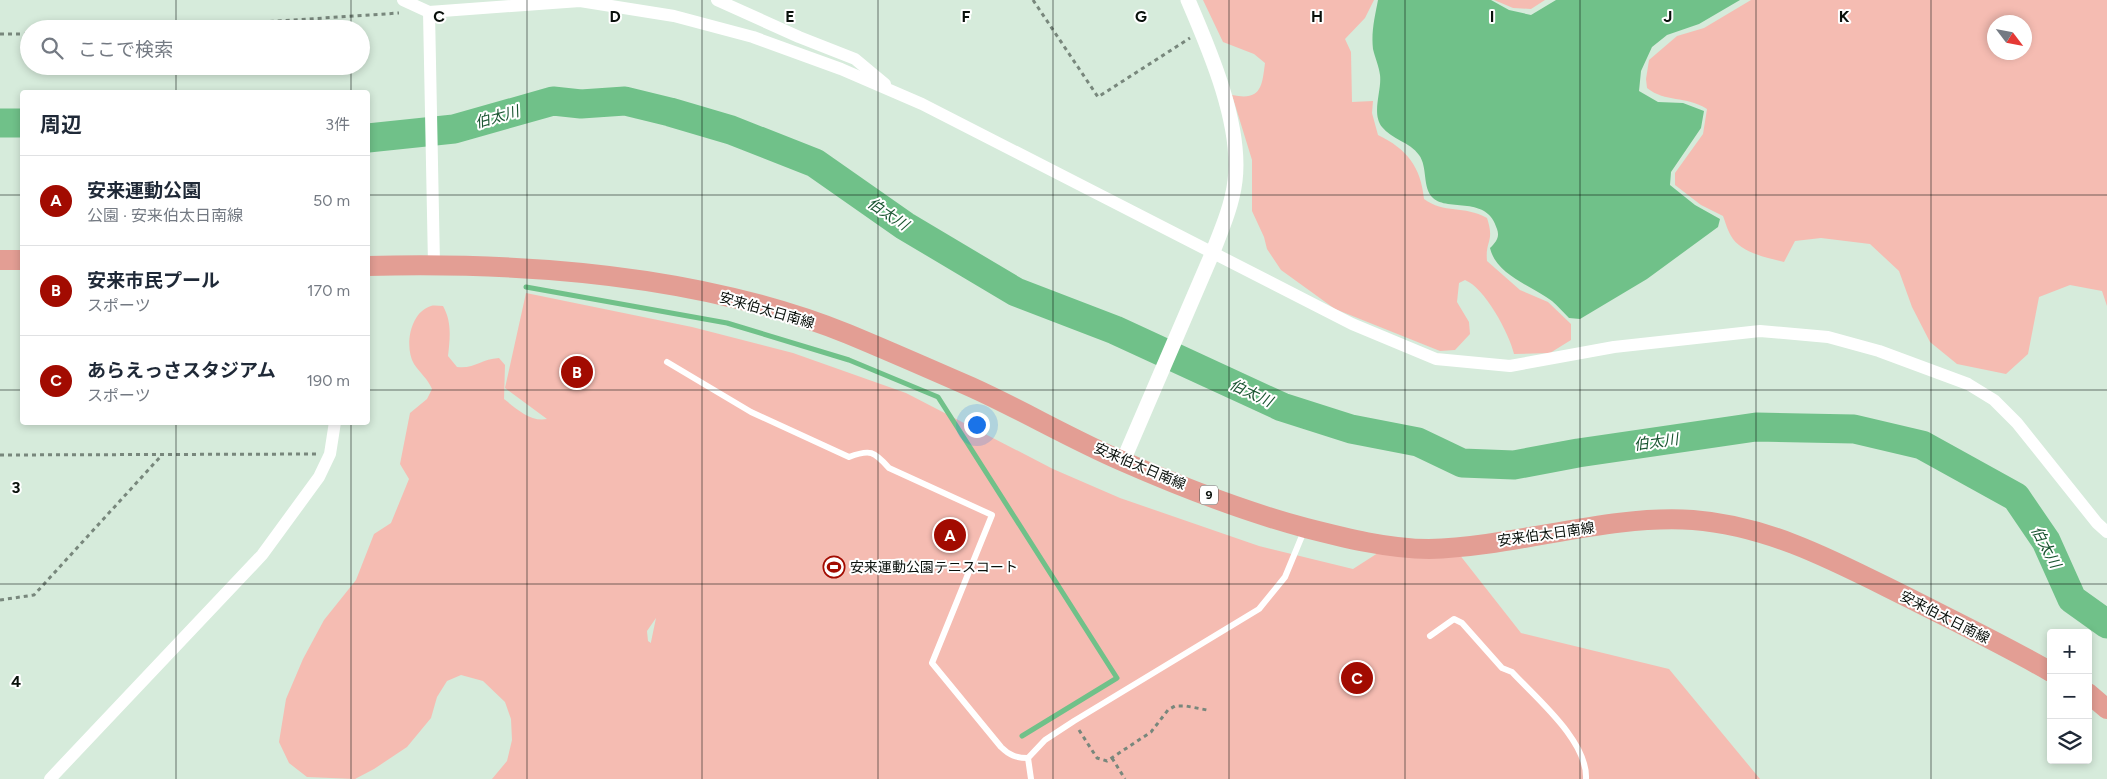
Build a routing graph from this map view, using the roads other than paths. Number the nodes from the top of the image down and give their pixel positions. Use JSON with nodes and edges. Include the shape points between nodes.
{"nodes":[{"id":1,"x":403,"y":0,"type":"edge"},
{"id":2,"x":717,"y":0,"type":"edge"},
{"id":3,"x":1188,"y":0,"type":"edge"},
{"id":4,"x":429,"y":12,"type":"junction"},
{"id":5,"x":899,"y":96,"type":"junction"},
{"id":6,"x":1210,"y":259,"type":"junction"},
{"id":7,"x":0,"y":260,"type":"edge"},
{"id":8,"x":20,"y":260,"type":"edge"},
{"id":9,"x":434,"y":264,"type":"junction"},
{"id":10,"x":370,"y":266,"type":"edge"},
{"id":11,"x":667,"y":362,"type":"dead end"},
{"id":12,"x":335,"y":425,"type":"edge"},
{"id":13,"x":1123,"y":461,"type":"junction"},
{"id":14,"x":1305,"y":528,"type":"junction"},
{"id":15,"x":2107,"y":532,"type":"edge"},
{"id":16,"x":1430,"y":636,"type":"dead end"},
{"id":17,"x":2047,"y":670,"type":"edge"},
{"id":18,"x":2092,"y":696,"type":"edge"},
{"id":19,"x":2107,"y":708,"type":"edge"},
{"id":20,"x":1028,"y":758,"type":"junction"},
{"id":21,"x":50,"y":779,"type":"edge"},
{"id":22,"x":1031,"y":779,"type":"edge"},
{"id":23,"x":1586,"y":779,"type":"edge"}],
"edges":[{"from":1,"to":4,"type":"street"},
{"from":2,"to":5,"type":"street","via":[[855,59]]},
{"from":3,"to":6,"type":"street","via":[[1230,117],[1236,148],[1235,181],[1225,221]]},
{"from":4,"to":5,"type":"street","via":[[580,1],[674,16],[754,37],[841,69]]},
{"from":4,"to":9,"type":"street"},
{"from":5,"to":6,"type":"street","via":[[922,104]]},
{"from":6,"to":13,"type":"street"},
{"from":6,"to":15,"type":"street","via":[[1237,264],[1352,324],[1436,359],[1510,366],[1614,347],[1760,330],[1828,337],[1879,351],[1968,384],[1994,400],[2017,423]]},
{"from":7,"to":8,"type":"main road"},
{"from":9,"to":10,"type":"main road","name":"安来伯太日南線","number":"9"},
{"from":9,"to":13,"type":"main road","name":"安来伯太日南線","number":"9","via":[[652,282],[784,312],[844,333],[971,387]]},
{"from":11,"to":20,"type":"lane","via":[[751,412],[849,457],[864,451],[876,454],[889,468],[992,515],[932,662],[1009,755]]},
{"from":12,"to":21,"type":"street","via":[[330,454],[319,477],[262,555]]},
{"from":13,"to":14,"type":"main road","name":"安来伯太日南線","number":"9","via":[[1236,506]]},
{"from":14,"to":17,"type":"main road","name":"安来伯太日南線","number":"9","via":[[1427,549],[1648,521],[1691,520],[1736,525],[1778,536],[1838,563]]},
{"from":14,"to":20,"type":"lane","via":[[1285,576],[1259,609],[1074,721],[1045,740]]},
{"from":16,"to":23,"type":"lane","via":[[1454,619],[1462,622],[1502,668],[1512,672],[1572,737],[1587,771]]},
{"from":18,"to":19,"type":"main road"},
{"from":20,"to":22,"type":"lane"}]}
